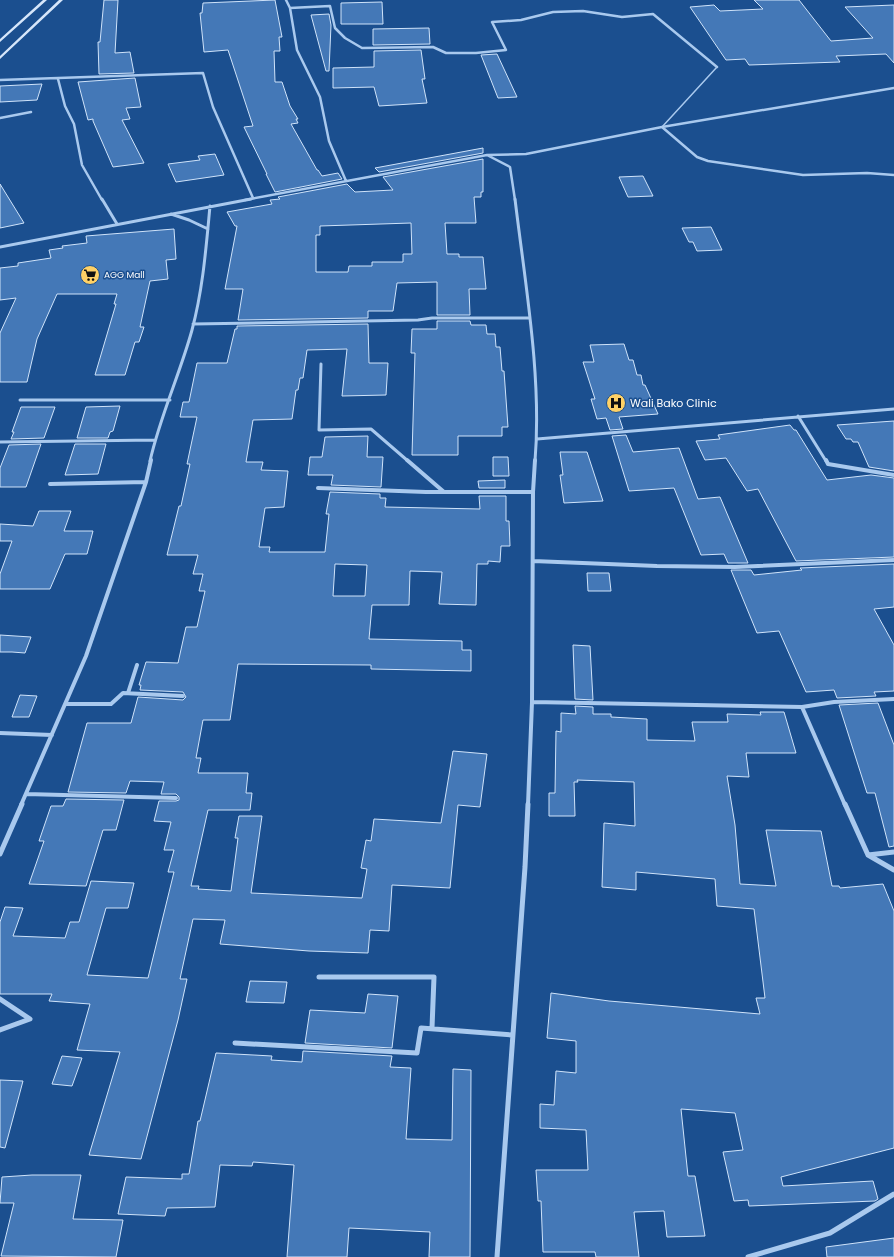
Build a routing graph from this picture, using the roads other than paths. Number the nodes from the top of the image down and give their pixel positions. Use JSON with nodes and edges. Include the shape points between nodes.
{"nodes":[{"id":1,"x":45,"y":0,"type":"edge"},
{"id":2,"x":60,"y":0,"type":"edge"},
{"id":3,"x":286,"y":0,"type":"edge"},
{"id":4,"x":290,"y":8,"type":"junction"},
{"id":5,"x":0,"y":41,"type":"edge"},
{"id":6,"x":0,"y":58,"type":"edge"},
{"id":7,"x":717,"y":67,"type":"joint"},
{"id":8,"x":58,"y":79,"type":"junction"},
{"id":9,"x":0,"y":80,"type":"edge"},
{"id":10,"x":894,"y":88,"type":"edge"},
{"id":11,"x":31,"y":112,"type":"dead end"},
{"id":12,"x":0,"y":118,"type":"edge"},
{"id":13,"x":662,"y":127,"type":"junction"},
{"id":14,"x":487,"y":156,"type":"junction"},
{"id":15,"x":894,"y":175,"type":"edge"},
{"id":16,"x":346,"y":181,"type":"junction"},
{"id":17,"x":253,"y":198,"type":"junction"},
{"id":18,"x":210,"y":206,"type":"junction"},
{"id":19,"x":171,"y":214,"type":"junction"},
{"id":20,"x":117,"y":224,"type":"junction"},
{"id":21,"x":208,"y":229,"type":"junction"},
{"id":22,"x":0,"y":247,"type":"edge"},
{"id":23,"x":528,"y":318,"type":"junction"},
{"id":24,"x":193,"y":324,"type":"junction"},
{"id":25,"x":321,"y":364,"type":"dead end"},
{"id":26,"x":20,"y":400,"type":"dead end"},
{"id":27,"x":170,"y":400,"type":"junction"},
{"id":28,"x":894,"y":409,"type":"edge"},
{"id":29,"x":798,"y":416,"type":"junction"},
{"id":30,"x":537,"y":439,"type":"junction"},
{"id":31,"x":156,"y":440,"type":"junction"},
{"id":32,"x":0,"y":442,"type":"edge"},
{"id":33,"x":894,"y":475,"type":"edge"},
{"id":34,"x":146,"y":482,"type":"junction"},
{"id":35,"x":50,"y":484,"type":"dead end"},
{"id":36,"x":318,"y":488,"type":"dead end"},
{"id":37,"x":444,"y":492,"type":"junction"},
{"id":38,"x":533,"y":492,"type":"junction"},
{"id":39,"x":894,"y":560,"type":"edge"},
{"id":40,"x":533,"y":561,"type":"junction"},
{"id":41,"x":137,"y":665,"type":"dead end"},
{"id":42,"x":128,"y":693,"type":"junction"},
{"id":43,"x":183,"y":696,"type":"dead end"},
{"id":44,"x":894,"y":699,"type":"edge"},
{"id":45,"x":532,"y":702,"type":"junction"},
{"id":46,"x":66,"y":704,"type":"junction"},
{"id":47,"x":802,"y":707,"type":"junction"},
{"id":48,"x":0,"y":733,"type":"edge"},
{"id":49,"x":52,"y":735,"type":"junction"},
{"id":50,"x":26,"y":794,"type":"junction"},
{"id":51,"x":176,"y":798,"type":"dead end"},
{"id":52,"x":894,"y":852,"type":"edge"},
{"id":53,"x":0,"y":854,"type":"edge"},
{"id":54,"x":868,"y":855,"type":"junction"},
{"id":55,"x":894,"y":870,"type":"edge"},
{"id":56,"x":319,"y":977,"type":"dead end"},
{"id":57,"x":0,"y":998,"type":"edge"},
{"id":58,"x":432,"y":1028,"type":"junction"},
{"id":59,"x":0,"y":1030,"type":"edge"},
{"id":60,"x":512,"y":1035,"type":"junction"},
{"id":61,"x":235,"y":1043,"type":"dead end"},
{"id":62,"x":894,"y":1194,"type":"edge"},
{"id":63,"x":497,"y":1257,"type":"edge"},
{"id":64,"x":748,"y":1257,"type":"edge"}],
"edges":[{"from":1,"to":5,"type":"main road"},
{"from":2,"to":6,"type":"main road"},
{"from":3,"to":4,"type":"street"},
{"from":4,"to":7,"type":"street","via":[[330,6],[335,28],[345,38],[362,48],[433,47],[446,53],[506,50],[492,22],[521,20],[553,12],[583,11],[622,17],[653,14]]},
{"from":4,"to":16,"type":"street","via":[[297,50],[320,97],[329,141]]},
{"from":7,"to":13,"type":"lane"},
{"from":8,"to":9,"type":"street"},
{"from":8,"to":17,"type":"street","via":[[203,72],[213,107]]},
{"from":8,"to":20,"type":"street","via":[[65,106],[74,124],[82,165]]},
{"from":10,"to":13,"type":"street"},
{"from":11,"to":12,"type":"street"},
{"from":13,"to":14,"type":"street","via":[[526,154]]},
{"from":13,"to":15,"type":"street","via":[[697,157],[708,161],[803,175]]},
{"from":14,"to":16,"type":"street"},
{"from":14,"to":23,"type":"street","via":[[510,167],[514,179]]},
{"from":16,"to":17,"type":"street"},
{"from":17,"to":18,"type":"street"},
{"from":18,"to":19,"type":"street"},
{"from":18,"to":21,"type":"street"},
{"from":19,"to":20,"type":"street"},
{"from":19,"to":21,"type":"street"},
{"from":20,"to":22,"type":"street"},
{"from":21,"to":24,"type":"street","via":[[204,271]]},
{"from":23,"to":24,"type":"street"},
{"from":23,"to":30,"type":"street","via":[[534,363]]},
{"from":24,"to":27,"type":"street"},
{"from":25,"to":37,"type":"street","via":[[319,430],[371,429]]},
{"from":26,"to":27,"type":"street"},
{"from":27,"to":31,"type":"street"},
{"from":28,"to":29,"type":"street"},
{"from":29,"to":30,"type":"street"},
{"from":29,"to":33,"type":"street","via":[[828,464]]},
{"from":30,"to":38,"type":"street"},
{"from":31,"to":32,"type":"street"},
{"from":31,"to":34,"type":"street"},
{"from":34,"to":35,"type":"street"},
{"from":34,"to":46,"type":"street","via":[[86,656]]},
{"from":36,"to":37,"type":"street"},
{"from":37,"to":38,"type":"street"},
{"from":38,"to":40,"type":"street"},
{"from":39,"to":40,"type":"street","via":[[735,567]]},
{"from":40,"to":45,"type":"street"},
{"from":41,"to":42,"type":"street"},
{"from":42,"to":43,"type":"street"},
{"from":42,"to":46,"type":"street","via":[[123,693],[112,704]]},
{"from":44,"to":47,"type":"street","via":[[834,702]]},
{"from":45,"to":47,"type":"street"},
{"from":45,"to":60,"type":"street","via":[[525,867]]},
{"from":46,"to":49,"type":"street"},
{"from":47,"to":54,"type":"street"},
{"from":48,"to":49,"type":"street"},
{"from":49,"to":50,"type":"street"},
{"from":50,"to":51,"type":"street"},
{"from":50,"to":53,"type":"street"},
{"from":52,"to":54,"type":"street"},
{"from":54,"to":55,"type":"street"},
{"from":56,"to":58,"type":"street","via":[[434,977]]},
{"from":57,"to":59,"type":"street","via":[[30,1019]]},
{"from":58,"to":60,"type":"street"},
{"from":58,"to":61,"type":"street","via":[[421,1028],[417,1052]]},
{"from":60,"to":63,"type":"street"},
{"from":62,"to":64,"type":"street","via":[[830,1233]]}]}
